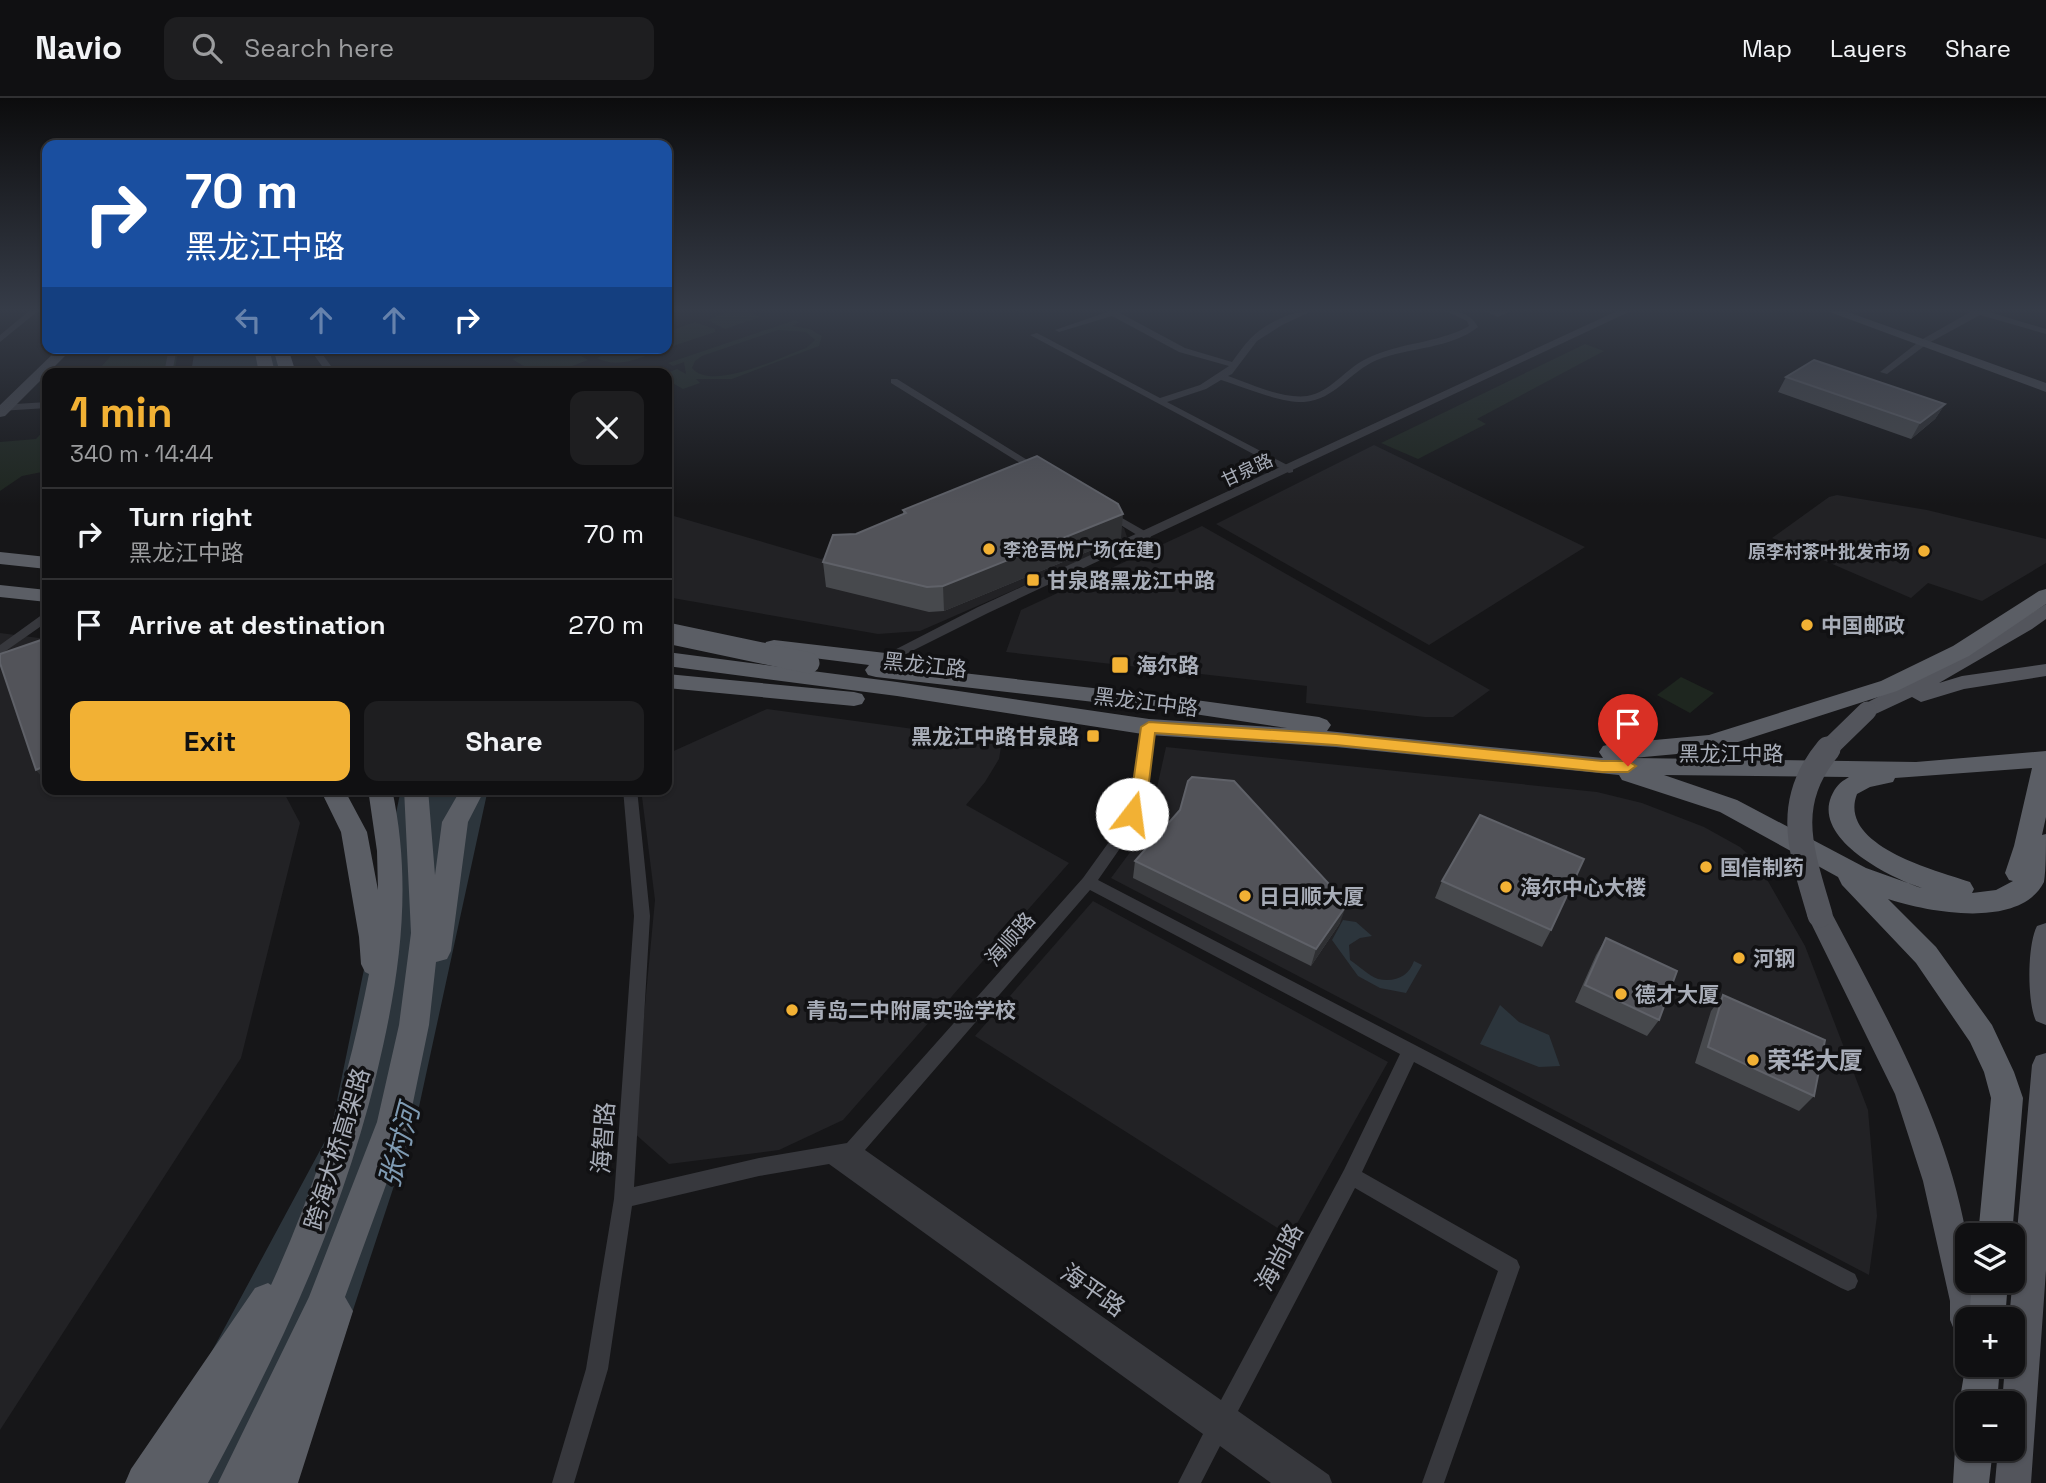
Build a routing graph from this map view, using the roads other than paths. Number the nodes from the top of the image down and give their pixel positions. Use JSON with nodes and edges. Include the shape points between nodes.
{"nodes":[{"id":1,"x":32,"y":376,"type":"edge"},
{"id":2,"x":37,"y":376,"type":"edge"},
{"id":3,"x":1112,"y":376,"type":"edge"},
{"id":4,"x":1350,"y":376,"type":"edge"},
{"id":5,"x":1489,"y":376,"type":"edge"},
{"id":6,"x":2015,"y":376,"type":"edge"},
{"id":7,"x":2026,"y":376,"type":"edge"},
{"id":8,"x":1220,"y":377,"type":"joint"},
{"id":9,"x":894,"y":381,"type":"dead end"},
{"id":10,"x":2046,"y":383,"type":"edge"},
{"id":11,"x":2046,"y":388,"type":"edge"},
{"id":12,"x":1161,"y":401,"type":"junction"},
{"id":13,"x":42,"y":405,"type":"edge"},
{"id":14,"x":1,"y":408,"type":"edge"},
{"id":15,"x":1289,"y":470,"type":"junction"},
{"id":16,"x":1054,"y":480,"type":"edge"},
{"id":17,"x":1100,"y":508,"type":"edge"},
{"id":18,"x":1146,"y":536,"type":"junction"},
{"id":19,"x":2,"y":560,"type":"edge"},
{"id":20,"x":42,"y":561,"type":"edge"},
{"id":21,"x":42,"y":571,"type":"edge"},
{"id":22,"x":0,"y":581,"type":"edge"},
{"id":23,"x":42,"y":585,"type":"edge"},
{"id":24,"x":0,"y":591,"type":"edge"},
{"id":25,"x":2046,"y":595,"type":"edge"},
{"id":26,"x":42,"y":596,"type":"edge"},
{"id":27,"x":2046,"y":610,"type":"edge"},
{"id":28,"x":42,"y":621,"type":"edge"},
{"id":29,"x":672,"y":635,"type":"edge"},
{"id":30,"x":672,"y":635,"type":"edge"},
{"id":31,"x":672,"y":647,"type":"edge"},
{"id":32,"x":0,"y":651,"type":"edge"},
{"id":33,"x":672,"y":660,"type":"edge"},
{"id":34,"x":883,"y":660,"type":"junction"},
{"id":35,"x":809,"y":663,"type":"junction"},
{"id":36,"x":672,"y":670,"type":"edge"},
{"id":37,"x":2046,"y":670,"type":"edge"},
{"id":38,"x":773,"y":673,"type":"junction"},
{"id":39,"x":672,"y":681,"type":"edge"},
{"id":40,"x":903,"y":681,"type":"junction"},
{"id":41,"x":1181,"y":705,"type":"junction"},
{"id":42,"x":1867,"y":711,"type":"junction"},
{"id":43,"x":1149,"y":727,"type":"junction"},
{"id":44,"x":2046,"y":747,"type":"edge"},
{"id":45,"x":1605,"y":760,"type":"junction"},
{"id":46,"x":2046,"y":760,"type":"edge"},
{"id":47,"x":1916,"y":770,"type":"junction"},
{"id":48,"x":335,"y":795,"type":"edge"},
{"id":49,"x":381,"y":795,"type":"edge"},
{"id":50,"x":417,"y":795,"type":"edge"},
{"id":51,"x":470,"y":795,"type":"edge"},
{"id":52,"x":631,"y":795,"type":"edge"},
{"id":53,"x":2046,"y":843,"type":"edge"},
{"id":54,"x":1840,"y":868,"type":"junction"},
{"id":55,"x":1088,"y":882,"type":"junction"},
{"id":56,"x":2046,"y":933,"type":"edge"},
{"id":57,"x":2046,"y":1013,"type":"edge"},
{"id":58,"x":414,"y":1025,"type":"junction"},
{"id":59,"x":371,"y":1037,"type":"junction"},
{"id":60,"x":1410,"y":1052,"type":"junction"},
{"id":61,"x":2046,"y":1065,"type":"edge"},
{"id":62,"x":393,"y":1122,"type":"junction"},
{"id":63,"x":842,"y":1154,"type":"junction"},
{"id":64,"x":1351,"y":1176,"type":"junction"},
{"id":65,"x":624,"y":1199,"type":"junction"},
{"id":66,"x":1996,"y":1223,"type":"edge"},
{"id":67,"x":310,"y":1236,"type":"junction"},
{"id":68,"x":1848,"y":1280,"type":"dead end"},
{"id":69,"x":1978,"y":1305,"type":"edge"},
{"id":70,"x":1221,"y":1423,"type":"junction"},
{"id":71,"x":145,"y":1483,"type":"edge"},
{"id":72,"x":187,"y":1483,"type":"edge"},
{"id":73,"x":238,"y":1483,"type":"edge"},
{"id":74,"x":278,"y":1483,"type":"edge"},
{"id":75,"x":563,"y":1483,"type":"edge"},
{"id":76,"x":1189,"y":1483,"type":"edge"},
{"id":77,"x":1290,"y":1483,"type":"edge"},
{"id":78,"x":1321,"y":1483,"type":"edge"},
{"id":79,"x":1433,"y":1483,"type":"edge"},
{"id":80,"x":2013,"y":1483,"type":"edge"}],
"edges":[{"from":1,"to":14,"type":"main road"},
{"from":2,"to":14,"type":"main road"},
{"from":3,"to":12,"type":"street"},
{"from":4,"to":8,"type":"street","via":[[1329,393],[1301,399]]},
{"from":5,"to":15,"type":"street","name":"甘泉路"},
{"from":6,"to":11,"type":"main road"},
{"from":7,"to":10,"type":"main road"},
{"from":8,"to":12,"type":"street"},
{"from":9,"to":16,"type":"street"},
{"from":12,"to":15,"type":"street"},
{"from":13,"to":14,"type":"street"},
{"from":15,"to":18,"type":"street","name":"甘泉路"},
{"from":17,"to":18,"type":"street"},
{"from":18,"to":34,"type":"street","name":"甘泉路"},
{"from":19,"to":20,"type":"highway"},
{"from":19,"to":21,"type":"highway"},
{"from":22,"to":23,"type":"highway"},
{"from":24,"to":26,"type":"highway"},
{"from":25,"to":45,"type":"highway","via":[[1962,651],[1889,686],[1710,743]]},
{"from":27,"to":42,"type":"main road","via":[[1972,658]]},
{"from":28,"to":32,"type":"street"},
{"from":29,"to":34,"type":"highway","name":"黑龙江路"},
{"from":30,"to":35,"type":"highway","bridge":true},
{"from":31,"to":35,"type":"highway","name":"黑龙江中路","bridge":true},
{"from":33,"to":38,"type":"highway","name":"黑龙江中路"},
{"from":34,"to":41,"type":"highway","name":"黑龙江路","via":[[1100,680]]},
{"from":35,"to":40,"type":"highway","name":"黑龙江中路"},
{"from":36,"to":38,"type":"highway"},
{"from":37,"to":42,"type":"main road","via":[[1962,683]]},
{"from":38,"to":40,"type":"highway","name":"黑龙江中路"},
{"from":39,"to":43,"type":"highway","name":"黑龙江中路","via":[[866,700],[1104,734]]},
{"from":40,"to":41,"type":"highway","name":"黑龙江中路"},
{"from":40,"to":43,"type":"highway","name":"黑龙江中路"},
{"from":41,"to":45,"type":"highway","name":"黑龙江中路"},
{"from":42,"to":69,"type":"main road","bridge":true,"via":[[1841,733],[1808,778],[1799,809],[1801,845],[1819,915],[1909,1093]]},
{"from":43,"to":45,"type":"highway","name":"黑龙江中路"},
{"from":43,"to":55,"type":"street","name":"海顺路","via":[[1139,798],[1125,830]]},
{"from":44,"to":45,"type":"highway","name":"黑龙江中路"},
{"from":45,"to":47,"type":"highway","name":"黑龙江中路"},
{"from":45,"to":54,"type":"highway","via":[[1738,811]]},
{"from":46,"to":47,"type":"highway","name":"黑龙江中路"},
{"from":46,"to":47,"type":"highway","via":[[2021,867],[2005,888],[1986,891],[1930,883],[1892,865],[1864,846],[1846,824],[1841,805],[1847,789],[1864,780]]},
{"from":48,"to":59,"type":"highway","via":[[354,832],[373,937]]},
{"from":49,"to":59,"type":"highway","name":"跨海大桥高架路","via":[[393,885],[387,965]]},
{"from":50,"to":58,"type":"highway","name":"跨海大桥高架路","via":[[425,933]]},
{"from":51,"to":58,"type":"highway","via":[[455,822],[436,966]]},
{"from":52,"to":65,"type":"street","name":"海智路","via":[[642,916]]},
{"from":53,"to":54,"type":"highway","via":[[2035,876],[2026,887],[1992,902],[1906,896]]},
{"from":54,"to":66,"type":"highway","via":[[1926,955],[1975,1024],[1999,1072],[2007,1098]]},
{"from":55,"to":60,"type":"street"},
{"from":55,"to":63,"type":"street","name":"海顺路"},
{"from":56,"to":57,"type":"main road"},
{"from":58,"to":62,"type":"highway","name":"跨海大桥高架路"},
{"from":59,"to":67,"type":"highway","name":"跨海大桥高架路","via":[[360,1086]]},
{"from":60,"to":64,"type":"street","name":"海尚路"},
{"from":60,"to":68,"type":"street"},
{"from":61,"to":80,"type":"main road"},
{"from":62,"to":73,"type":"highway","name":"跨海大桥高架路","via":[[323,1307]]},
{"from":62,"to":74,"type":"highway"},
{"from":63,"to":65,"type":"street","via":[[759,1167]]},
{"from":63,"to":70,"type":"street","name":"海平路"},
{"from":64,"to":70,"type":"street","name":"海尚路"},
{"from":64,"to":79,"type":"street","via":[[1510,1267]]},
{"from":65,"to":75,"type":"street","name":"海智路","via":[[597,1369]]},
{"from":67,"to":71,"type":"highway"},
{"from":67,"to":72,"type":"highway","name":"跨海大桥高架路","via":[[253,1362]]},
{"from":70,"to":76,"type":"street","name":"海尚路"},
{"from":70,"to":77,"type":"street","name":"海平路"},
{"from":70,"to":78,"type":"street","name":"海平路"}]}
